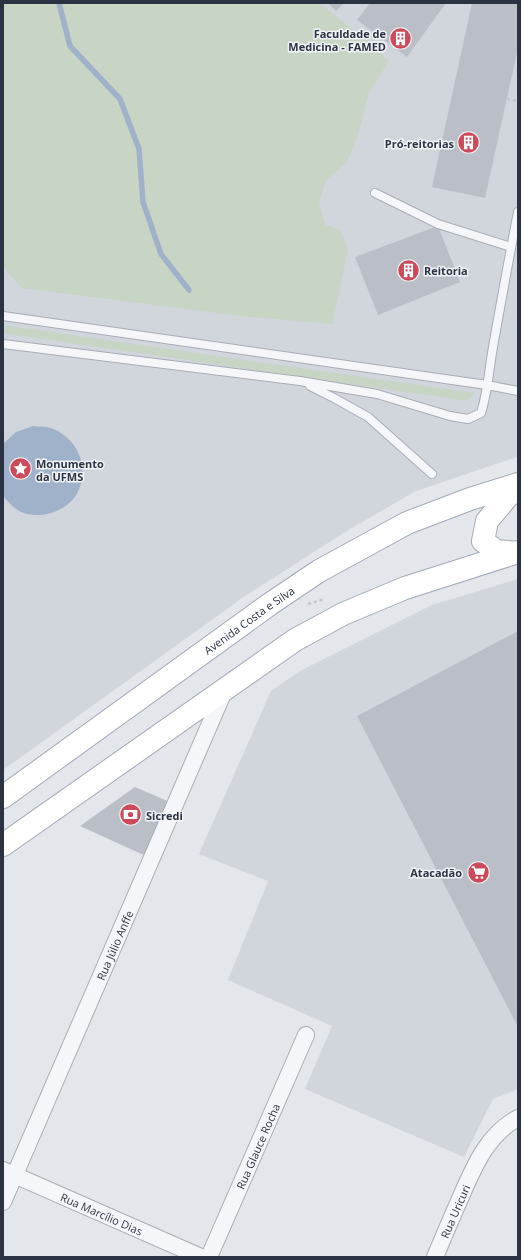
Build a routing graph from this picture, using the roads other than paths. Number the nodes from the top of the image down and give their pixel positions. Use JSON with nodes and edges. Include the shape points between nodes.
{"nodes":[{"id":1,"x":375,"y":193,"type":"dead end"},
{"id":2,"x":518,"y":212,"type":"edge"},
{"id":3,"x":511,"y":247,"type":"junction"},
{"id":4,"x":3,"y":316,"type":"edge"},
{"id":5,"x":3,"y":344,"type":"edge"},
{"id":6,"x":300,"y":382,"type":"junction"},
{"id":7,"x":487,"y":385,"type":"junction"},
{"id":8,"x":518,"y":391,"type":"edge"},
{"id":9,"x":432,"y":474,"type":"dead end"},
{"id":10,"x":518,"y":484,"type":"edge"},
{"id":11,"x":518,"y":489,"type":"edge"},
{"id":12,"x":518,"y":553,"type":"edge"},
{"id":13,"x":225,"y":689,"type":"junction"},
{"id":14,"x":3,"y":797,"type":"edge"},
{"id":15,"x":3,"y":845,"type":"edge"},
{"id":16,"x":306,"y":1036,"type":"dead end"},
{"id":17,"x":518,"y":1118,"type":"edge"},
{"id":18,"x":9,"y":1173,"type":"edge"},
{"id":19,"x":3,"y":1202,"type":"edge"},
{"id":20,"x":201,"y":1257,"type":"edge"},
{"id":21,"x":209,"y":1257,"type":"edge"},
{"id":22,"x":435,"y":1257,"type":"edge"}],
"edges":[{"from":1,"to":3,"type":"lane","via":[[438,224]]},
{"from":2,"to":3,"type":"lane"},
{"from":3,"to":7,"type":"lane"},
{"from":4,"to":7,"type":"lane"},
{"from":5,"to":6,"type":"lane"},
{"from":6,"to":7,"type":"lane","via":[[377,394],[468,419],[481,413]]},
{"from":6,"to":9,"type":"lane","via":[[368,417]]},
{"from":7,"to":8,"type":"lane"},
{"from":10,"to":14,"type":"main road","name":"Avenida Costa e Silva","via":[[407,523],[319,572],[270,604]]},
{"from":11,"to":12,"type":"main road","via":[[508,496],[486,521],[483,541],[496,551]]},
{"from":12,"to":13,"type":"main road","via":[[405,588],[343,614],[295,640]]},
{"from":13,"to":15,"type":"main road"},
{"from":13,"to":18,"type":"street","name":"Rua Júlio Anffe"},
{"from":16,"to":21,"type":"street","name":"Rua Glauce Rocha"},
{"from":17,"to":22,"type":"street","name":"Rua Uricuri","via":[[507,1124],[488,1143],[474,1166]]},
{"from":18,"to":19,"type":"street","name":"Rua Júlio Anffe"},
{"from":18,"to":20,"type":"street","name":"Rua Marcílio Dias"}]}
